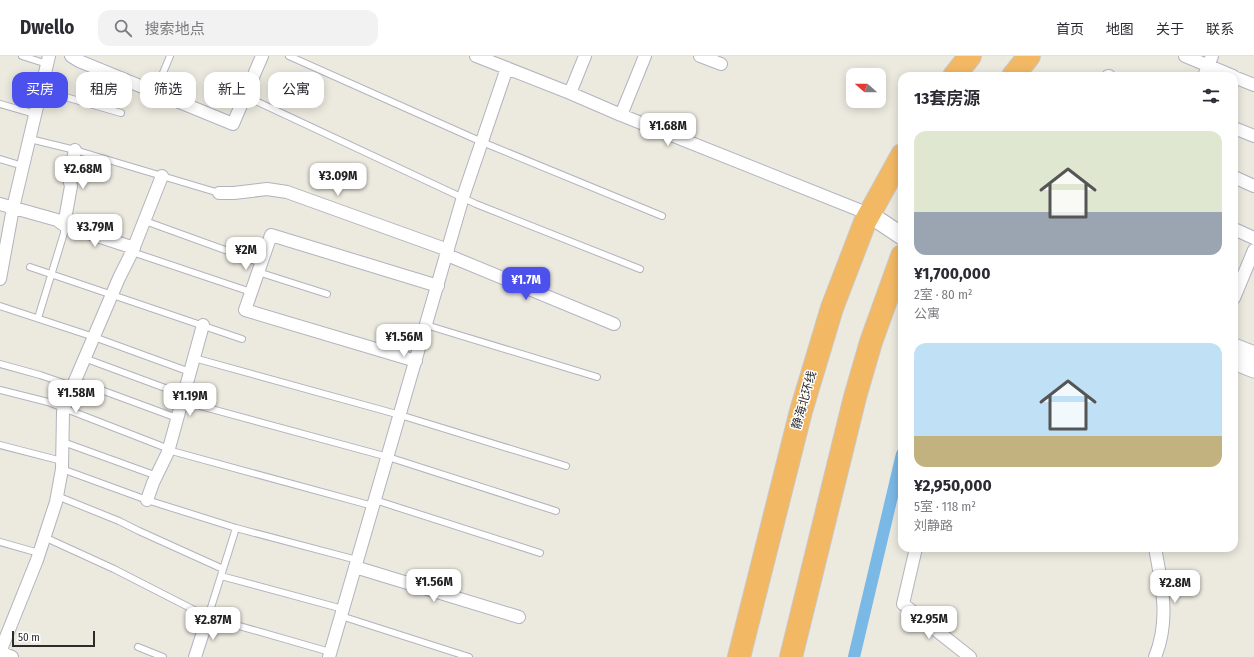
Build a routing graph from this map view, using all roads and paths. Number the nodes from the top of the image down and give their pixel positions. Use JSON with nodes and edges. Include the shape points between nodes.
{"nodes":[{"id":1,"x":22,"y":56,"type":"edge"},
{"id":2,"x":71,"y":56,"type":"edge"},
{"id":3,"x":170,"y":56,"type":"edge"},
{"id":4,"x":262,"y":56,"type":"edge"},
{"id":5,"x":289,"y":56,"type":"edge"},
{"id":6,"x":476,"y":56,"type":"edge"},
{"id":7,"x":585,"y":56,"type":"edge"},
{"id":8,"x":645,"y":56,"type":"edge"},
{"id":9,"x":700,"y":56,"type":"edge"},
{"id":10,"x":970,"y":56,"type":"edge"},
{"id":11,"x":1029,"y":56,"type":"edge"},
{"id":12,"x":1185,"y":56,"type":"edge"},
{"id":13,"x":48,"y":60,"type":"edge"},
{"id":14,"x":720,"y":64,"type":"dead end"},
{"id":15,"x":1208,"y":66,"type":"edge"},
{"id":16,"x":507,"y":68,"type":"junction"},
{"id":17,"x":45,"y":72,"type":"edge"},
{"id":18,"x":163,"y":72,"type":"edge"},
{"id":19,"x":255,"y":72,"type":"edge"},
{"id":20,"x":957,"y":72,"type":"edge"},
{"id":21,"x":1016,"y":72,"type":"edge"},
{"id":22,"x":1223,"y":72,"type":"edge"},
{"id":23,"x":1238,"y":78,"type":"edge"},
{"id":24,"x":1254,"y":85,"type":"edge"},
{"id":25,"x":140,"y":86,"type":"edge"},
{"id":26,"x":570,"y":93,"type":"junction"},
{"id":27,"x":68,"y":98,"type":"edge"},
{"id":28,"x":260,"y":103,"type":"edge"},
{"id":29,"x":0,"y":104,"type":"edge"},
{"id":30,"x":37,"y":108,"type":"edge"},
{"id":31,"x":194,"y":108,"type":"edge"},
{"id":32,"x":239,"y":108,"type":"edge"},
{"id":33,"x":121,"y":113,"type":"dead end"},
{"id":34,"x":36,"y":114,"type":"junction"},
{"id":35,"x":621,"y":115,"type":"junction"},
{"id":36,"x":1238,"y":130,"type":"edge"},
{"id":37,"x":1254,"y":136,"type":"edge"},
{"id":38,"x":30,"y":139,"type":"junction"},
{"id":39,"x":482,"y":142,"type":"junction"},
{"id":40,"x":75,"y":150,"type":"junction"},
{"id":41,"x":0,"y":159,"type":"edge"},
{"id":42,"x":898,"y":162,"type":"edge"},
{"id":43,"x":23,"y":166,"type":"junction"},
{"id":44,"x":162,"y":176,"type":"junction"},
{"id":45,"x":1238,"y":180,"type":"edge"},
{"id":46,"x":1254,"y":186,"type":"edge"},
{"id":47,"x":219,"y":193,"type":"joint"},
{"id":48,"x":463,"y":197,"type":"junction"},
{"id":49,"x":0,"y":204,"type":"edge"},
{"id":50,"x":13,"y":208,"type":"junction"},
{"id":51,"x":869,"y":214,"type":"junction"},
{"id":52,"x":662,"y":216,"type":"dead end"},
{"id":53,"x":898,"y":219,"type":"edge"},
{"id":54,"x":145,"y":221,"type":"junction"},
{"id":55,"x":64,"y":225,"type":"junction"},
{"id":56,"x":1238,"y":231,"type":"edge"},
{"id":57,"x":898,"y":233,"type":"edge"},
{"id":58,"x":1254,"y":238,"type":"edge"},
{"id":59,"x":133,"y":250,"type":"junction"},
{"id":60,"x":1254,"y":250,"type":"edge"},
{"id":61,"x":448,"y":252,"type":"junction"},
{"id":62,"x":30,"y":267,"type":"dead end"},
{"id":63,"x":260,"y":267,"type":"junction"},
{"id":64,"x":898,"y":267,"type":"edge"},
{"id":65,"x":640,"y":269,"type":"dead end"},
{"id":66,"x":52,"y":273,"type":"junction"},
{"id":67,"x":0,"y":279,"type":"edge"},
{"id":68,"x":1238,"y":279,"type":"edge"},
{"id":69,"x":438,"y":286,"type":"junction"},
{"id":70,"x":251,"y":292,"type":"junction"},
{"id":71,"x":112,"y":294,"type":"junction"},
{"id":72,"x":327,"y":294,"type":"dead end"},
{"id":73,"x":0,"y":306,"type":"edge"},
{"id":74,"x":38,"y":318,"type":"junction"},
{"id":75,"x":614,"y":324,"type":"dead end"},
{"id":76,"x":203,"y":325,"type":"junction"},
{"id":77,"x":426,"y":325,"type":"junction"},
{"id":78,"x":94,"y":337,"type":"junction"},
{"id":79,"x":242,"y":339,"type":"dead end"},
{"id":80,"x":1238,"y":348,"type":"edge"},
{"id":81,"x":1254,"y":354,"type":"edge"},
{"id":82,"x":84,"y":358,"type":"junction"},
{"id":83,"x":194,"y":358,"type":"junction"},
{"id":84,"x":416,"y":361,"type":"junction"},
{"id":85,"x":1238,"y":363,"type":"edge"},
{"id":86,"x":0,"y":364,"type":"edge"},
{"id":87,"x":1254,"y":369,"type":"edge"},
{"id":88,"x":190,"y":372,"type":"junction"},
{"id":89,"x":597,"y":377,"type":"dead end"},
{"id":90,"x":73,"y":383,"type":"junction"},
{"id":91,"x":0,"y":390,"type":"edge"},
{"id":92,"x":183,"y":398,"type":"junction"},
{"id":93,"x":65,"y":408,"type":"junction"},
{"id":94,"x":400,"y":415,"type":"junction"},
{"id":95,"x":178,"y":418,"type":"junction"},
{"id":96,"x":63,"y":442,"type":"junction"},
{"id":97,"x":0,"y":445,"type":"edge"},
{"id":98,"x":169,"y":449,"type":"junction"},
{"id":99,"x":388,"y":457,"type":"junction"},
{"id":100,"x":63,"y":465,"type":"junction"},
{"id":101,"x":566,"y":466,"type":"dead end"},
{"id":102,"x":157,"y":476,"type":"junction"},
{"id":103,"x":57,"y":496,"type":"junction"},
{"id":104,"x":147,"y":500,"type":"junction"},
{"id":105,"x":374,"y":503,"type":"junction"},
{"id":106,"x":556,"y":512,"type":"dead end"},
{"id":107,"x":236,"y":528,"type":"junction"},
{"id":108,"x":44,"y":538,"type":"junction"},
{"id":109,"x":0,"y":542,"type":"edge"},
{"id":110,"x":915,"y":552,"type":"edge"},
{"id":111,"x":1156,"y":552,"type":"edge"},
{"id":112,"x":39,"y":553,"type":"junction"},
{"id":113,"x":540,"y":553,"type":"dead end"},
{"id":114,"x":356,"y":563,"type":"junction"},
{"id":115,"x":223,"y":569,"type":"junction"},
{"id":116,"x":221,"y":576,"type":"junction"},
{"id":117,"x":342,"y":613,"type":"junction"},
{"id":118,"x":208,"y":617,"type":"junction"},
{"id":119,"x":519,"y":617,"type":"dead end"},
{"id":120,"x":138,"y":647,"type":"dead end"},
{"id":121,"x":0,"y":652,"type":"edge"},
{"id":122,"x":330,"y":655,"type":"edge"},
{"id":123,"x":12,"y":657,"type":"edge"},
{"id":124,"x":163,"y":657,"type":"edge"},
{"id":125,"x":195,"y":657,"type":"edge"},
{"id":126,"x":469,"y":657,"type":"edge"},
{"id":127,"x":739,"y":657,"type":"edge"},
{"id":128,"x":791,"y":657,"type":"edge"},
{"id":129,"x":970,"y":657,"type":"edge"},
{"id":130,"x":1155,"y":657,"type":"edge"}],
"edges":[{"from":1,"to":13,"type":"lane"},
{"from":2,"to":25,"type":"street"},
{"from":3,"to":18,"type":"lane"},
{"from":4,"to":19,"type":"street"},
{"from":5,"to":39,"type":"lane"},
{"from":6,"to":16,"type":"street"},
{"from":7,"to":26,"type":"street"},
{"from":8,"to":35,"type":"street"},
{"from":9,"to":14,"type":"street"},
{"from":10,"to":20,"type":"highway"},
{"from":11,"to":21,"type":"highway"},
{"from":12,"to":15,"type":"street"},
{"from":13,"to":17,"type":"street"},
{"from":15,"to":22,"type":"street"},
{"from":16,"to":26,"type":"street"},
{"from":16,"to":39,"type":"street"},
{"from":23,"to":24,"type":"street"},
{"from":26,"to":35,"type":"street"},
{"from":27,"to":33,"type":"lane"},
{"from":28,"to":48,"type":"lane"},
{"from":29,"to":34,"type":"lane"},
{"from":30,"to":34,"type":"street"},
{"from":31,"to":32,"type":"street","via":[[233,124]]},
{"from":34,"to":38,"type":"street"},
{"from":35,"to":51,"type":"street"},
{"from":36,"to":37,"type":"street"},
{"from":38,"to":40,"type":"lane"},
{"from":38,"to":43,"type":"street"},
{"from":39,"to":48,"type":"street"},
{"from":39,"to":52,"type":"lane"},
{"from":40,"to":44,"type":"lane"},
{"from":40,"to":55,"type":"street"},
{"from":41,"to":43,"type":"lane"},
{"from":42,"to":51,"type":"highway","name":"静海北环线"},
{"from":43,"to":50,"type":"street"},
{"from":44,"to":47,"type":"lane"},
{"from":44,"to":54,"type":"street"},
{"from":45,"to":46,"type":"street"},
{"from":47,"to":61,"type":"street","via":[[267,189],[287,192]]},
{"from":48,"to":61,"type":"street"},
{"from":48,"to":65,"type":"lane"},
{"from":49,"to":50,"type":"street"},
{"from":50,"to":55,"type":"street","via":[[57,220]]},
{"from":50,"to":67,"type":"street"},
{"from":51,"to":53,"type":"main road"},
{"from":51,"to":57,"type":"main road"},
{"from":51,"to":127,"type":"highway","name":"静海北环线","via":[[832,308],[801,411]]},
{"from":54,"to":59,"type":"street"},
{"from":54,"to":63,"type":"lane"},
{"from":55,"to":59,"type":"street"},
{"from":55,"to":66,"type":"lane"},
{"from":56,"to":58,"type":"street"},
{"from":59,"to":70,"type":"lane"},
{"from":59,"to":71,"type":"street"},
{"from":60,"to":68,"type":"street"},
{"from":61,"to":69,"type":"street"},
{"from":61,"to":75,"type":"street"},
{"from":62,"to":66,"type":"lane"},
{"from":63,"to":69,"type":"street","via":[[271,235]]},
{"from":63,"to":70,"type":"street"},
{"from":63,"to":72,"type":"lane"},
{"from":64,"to":128,"type":"highway","via":[[871,342],[857,391]]},
{"from":66,"to":71,"type":"lane"},
{"from":66,"to":74,"type":"lane"},
{"from":69,"to":77,"type":"street"},
{"from":70,"to":84,"type":"street","via":[[245,310]]},
{"from":71,"to":76,"type":"lane"},
{"from":71,"to":78,"type":"street"},
{"from":73,"to":74,"type":"lane"},
{"from":74,"to":78,"type":"lane"},
{"from":76,"to":79,"type":"lane"},
{"from":76,"to":83,"type":"street"},
{"from":77,"to":84,"type":"street"},
{"from":77,"to":89,"type":"lane"},
{"from":78,"to":82,"type":"street"},
{"from":78,"to":88,"type":"lane"},
{"from":80,"to":81,"type":"main road"},
{"from":82,"to":90,"type":"street"},
{"from":82,"to":92,"type":"lane"},
{"from":83,"to":88,"type":"street"},
{"from":83,"to":94,"type":"lane"},
{"from":84,"to":94,"type":"street"},
{"from":85,"to":87,"type":"main road"},
{"from":86,"to":90,"type":"lane"},
{"from":88,"to":92,"type":"street"},
{"from":90,"to":93,"type":"street"},
{"from":90,"to":95,"type":"lane"},
{"from":91,"to":93,"type":"lane"},
{"from":92,"to":95,"type":"street"},
{"from":92,"to":99,"type":"lane"},
{"from":93,"to":96,"type":"street"},
{"from":93,"to":98,"type":"lane"},
{"from":94,"to":99,"type":"street"},
{"from":94,"to":101,"type":"lane"},
{"from":95,"to":98,"type":"street"},
{"from":96,"to":100,"type":"street"},
{"from":96,"to":102,"type":"lane"},
{"from":97,"to":100,"type":"lane"},
{"from":98,"to":102,"type":"street"},
{"from":98,"to":105,"type":"lane"},
{"from":99,"to":105,"type":"street"},
{"from":99,"to":106,"type":"lane"},
{"from":100,"to":103,"type":"street"},
{"from":100,"to":104,"type":"lane"},
{"from":102,"to":104,"type":"street"},
{"from":103,"to":108,"type":"street"},
{"from":103,"to":115,"type":"lane","via":[[119,521]]},
{"from":104,"to":107,"type":"lane"},
{"from":105,"to":113,"type":"lane"},
{"from":105,"to":114,"type":"street"},
{"from":107,"to":114,"type":"lane"},
{"from":107,"to":115,"type":"lane"},
{"from":108,"to":112,"type":"street"},
{"from":108,"to":118,"type":"lane","via":[[114,569]]},
{"from":109,"to":112,"type":"lane"},
{"from":110,"to":129,"type":"street","via":[[903,604]]},
{"from":111,"to":130,"type":"street","via":[[1163,595],[1160,643]]},
{"from":112,"to":121,"type":"street"},
{"from":114,"to":117,"type":"street"},
{"from":114,"to":119,"type":"street"},
{"from":115,"to":116,"type":"lane"},
{"from":116,"to":117,"type":"lane"},
{"from":116,"to":118,"type":"lane"},
{"from":117,"to":122,"type":"street"},
{"from":117,"to":126,"type":"lane"},
{"from":118,"to":122,"type":"lane"},
{"from":118,"to":125,"type":"street"},
{"from":120,"to":124,"type":"lane"},
{"from":121,"to":123,"type":"street"}]}
